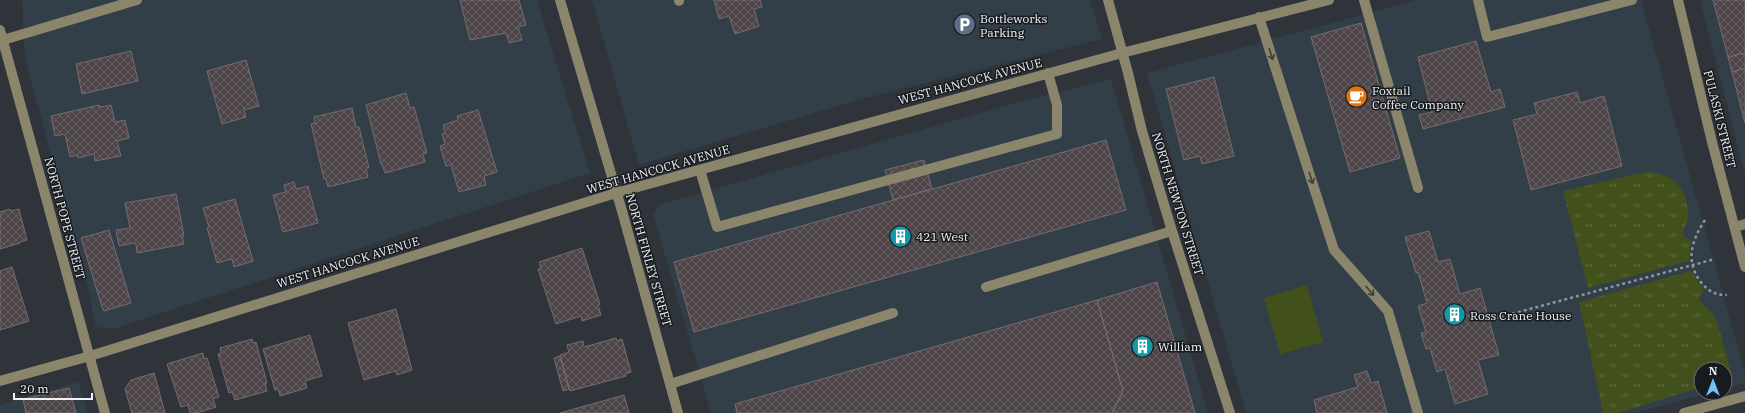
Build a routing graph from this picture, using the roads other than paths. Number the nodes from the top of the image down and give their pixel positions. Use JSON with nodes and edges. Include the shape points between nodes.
{"nodes":[{"id":1,"x":137,"y":0,"type":"edge"},
{"id":2,"x":560,"y":0,"type":"edge"},
{"id":3,"x":1108,"y":0,"type":"edge"},
{"id":4,"x":1329,"y":0,"type":"edge"},
{"id":5,"x":1364,"y":0,"type":"edge"},
{"id":6,"x":1478,"y":0,"type":"edge"},
{"id":7,"x":1632,"y":0,"type":"edge"},
{"id":8,"x":1678,"y":0,"type":"edge"},
{"id":9,"x":1259,"y":17,"type":"junction"},
{"id":10,"x":1,"y":35,"type":"edge"},
{"id":11,"x":1122,"y":53,"type":"junction"},
{"id":12,"x":1048,"y":74,"type":"junction"},
{"id":13,"x":700,"y":170,"type":"junction"},
{"id":14,"x":1418,"y":188,"type":"dead end"},
{"id":15,"x":616,"y":193,"type":"junction"},
{"id":16,"x":1745,"y":224,"type":"edge"},
{"id":17,"x":1735,"y":228,"type":"junction"},
{"id":18,"x":1172,"y":231,"type":"junction"},
{"id":19,"x":1745,"y":265,"type":"edge"},
{"id":20,"x":986,"y":287,"type":"dead end"},
{"id":21,"x":893,"y":313,"type":"dead end"},
{"id":22,"x":90,"y":356,"type":"junction"},
{"id":23,"x":0,"y":381,"type":"edge"},
{"id":24,"x":670,"y":384,"type":"junction"},
{"id":25,"x":1745,"y":396,"type":"edge"},
{"id":26,"x":106,"y":413,"type":"edge"},
{"id":27,"x":678,"y":413,"type":"edge"},
{"id":28,"x":1230,"y":413,"type":"edge"},
{"id":29,"x":1418,"y":413,"type":"edge"},
{"id":30,"x":1684,"y":413,"type":"edge"}],
"edges":[{"from":1,"to":10,"type":"street"},
{"from":2,"to":15,"type":"street","name":"NORTH FINLEY STREET"},
{"from":3,"to":11,"type":"street","name":"NORTH NEWTON STREET"},
{"from":4,"to":9,"type":"street","name":"WEST HANCOCK AVENUE"},
{"from":5,"to":14,"type":"street"},
{"from":6,"to":7,"type":"street","via":[[1487,37]]},
{"from":8,"to":17,"type":"street","name":"PULASKI STREET"},
{"from":9,"to":11,"type":"street","name":"WEST HANCOCK AVENUE"},
{"from":9,"to":29,"type":"street","one_way":true,"via":[[1334,250],[1388,311]]},
{"from":10,"to":22,"type":"street","name":"NORTH POPE STREET"},
{"from":11,"to":12,"type":"street","name":"WEST HANCOCK AVENUE"},
{"from":11,"to":18,"type":"street","name":"NORTH NEWTON STREET"},
{"from":12,"to":13,"type":"street","name":"WEST HANCOCK AVENUE"},
{"from":12,"to":13,"type":"street","via":[[1057,105],[1057,134],[1050,136],[717,227]]},
{"from":13,"to":15,"type":"street","name":"WEST HANCOCK AVENUE"},
{"from":15,"to":22,"type":"street","name":"WEST HANCOCK AVENUE"},
{"from":15,"to":24,"type":"street","name":"NORTH FINLEY STREET"},
{"from":16,"to":17,"type":"street"},
{"from":17,"to":19,"type":"street","name":"PULASKI STREET"},
{"from":18,"to":20,"type":"street"},
{"from":18,"to":28,"type":"street","name":"NORTH NEWTON STREET"},
{"from":21,"to":24,"type":"street"},
{"from":22,"to":23,"type":"street","name":"WEST HANCOCK AVENUE"},
{"from":22,"to":26,"type":"street","name":"NORTH POPE STREET"},
{"from":24,"to":27,"type":"street","name":"NORTH FINLEY STREET"},
{"from":25,"to":30,"type":"street"}]}
